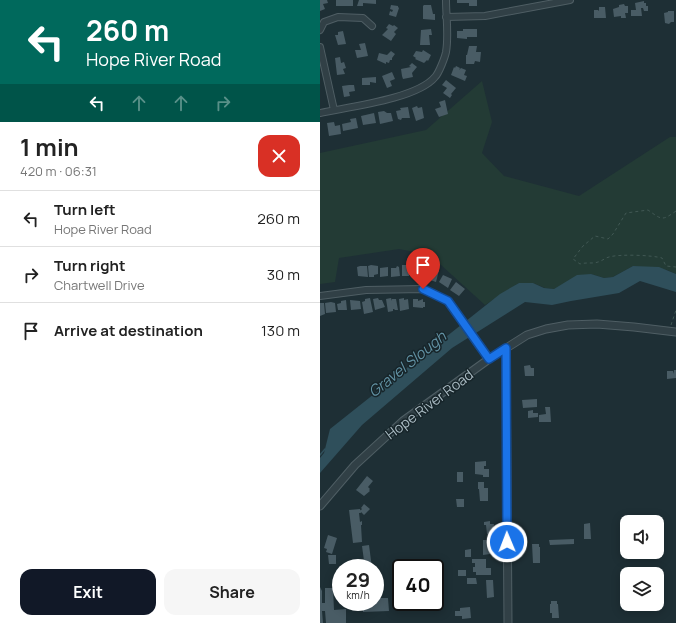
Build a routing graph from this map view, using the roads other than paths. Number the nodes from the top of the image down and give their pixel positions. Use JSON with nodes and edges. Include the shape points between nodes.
{"nodes":[{"id":1,"x":446,"y":0,"type":"edge"},
{"id":2,"x":570,"y":0,"type":"edge"},
{"id":3,"x":556,"y":1,"type":"edge"},
{"id":4,"x":446,"y":17,"type":"junction"},
{"id":5,"x":372,"y":26,"type":"dead end"},
{"id":6,"x":320,"y":30,"type":"edge"},
{"id":7,"x":320,"y":47,"type":"edge"},
{"id":8,"x":334,"y":110,"type":"junction"},
{"id":9,"x":320,"y":113,"type":"edge"},
{"id":10,"x":320,"y":296,"type":"edge"},
{"id":11,"x":672,"y":332,"type":"edge"},
{"id":12,"x":506,"y":348,"type":"junction"},
{"id":13,"x":489,"y":359,"type":"junction"},
{"id":14,"x":320,"y":506,"type":"edge"},
{"id":15,"x":508,"y":623,"type":"edge"}],
"edges":[{"from":1,"to":4,"type":"street"},
{"from":2,"to":3,"type":"street"},
{"from":3,"to":4,"type":"street","via":[[485,16]]},
{"from":4,"to":8,"type":"street","via":[[446,53],[436,77],[417,91]]},
{"from":5,"to":6,"type":"street","via":[[363,18],[338,17],[324,22]]},
{"from":7,"to":8,"type":"street"},
{"from":8,"to":9,"type":"street"},
{"from":10,"to":13,"type":"street","via":[[366,290],[423,289],[448,301]]},
{"from":11,"to":12,"type":"street","name":"Hope River Road","via":[[634,326],[568,325],[527,335]]},
{"from":12,"to":13,"type":"street","name":"Hope River Road"},
{"from":12,"to":15,"type":"street"},
{"from":13,"to":14,"type":"street","name":"Hope River Road","via":[[403,421],[355,465]]}]}
